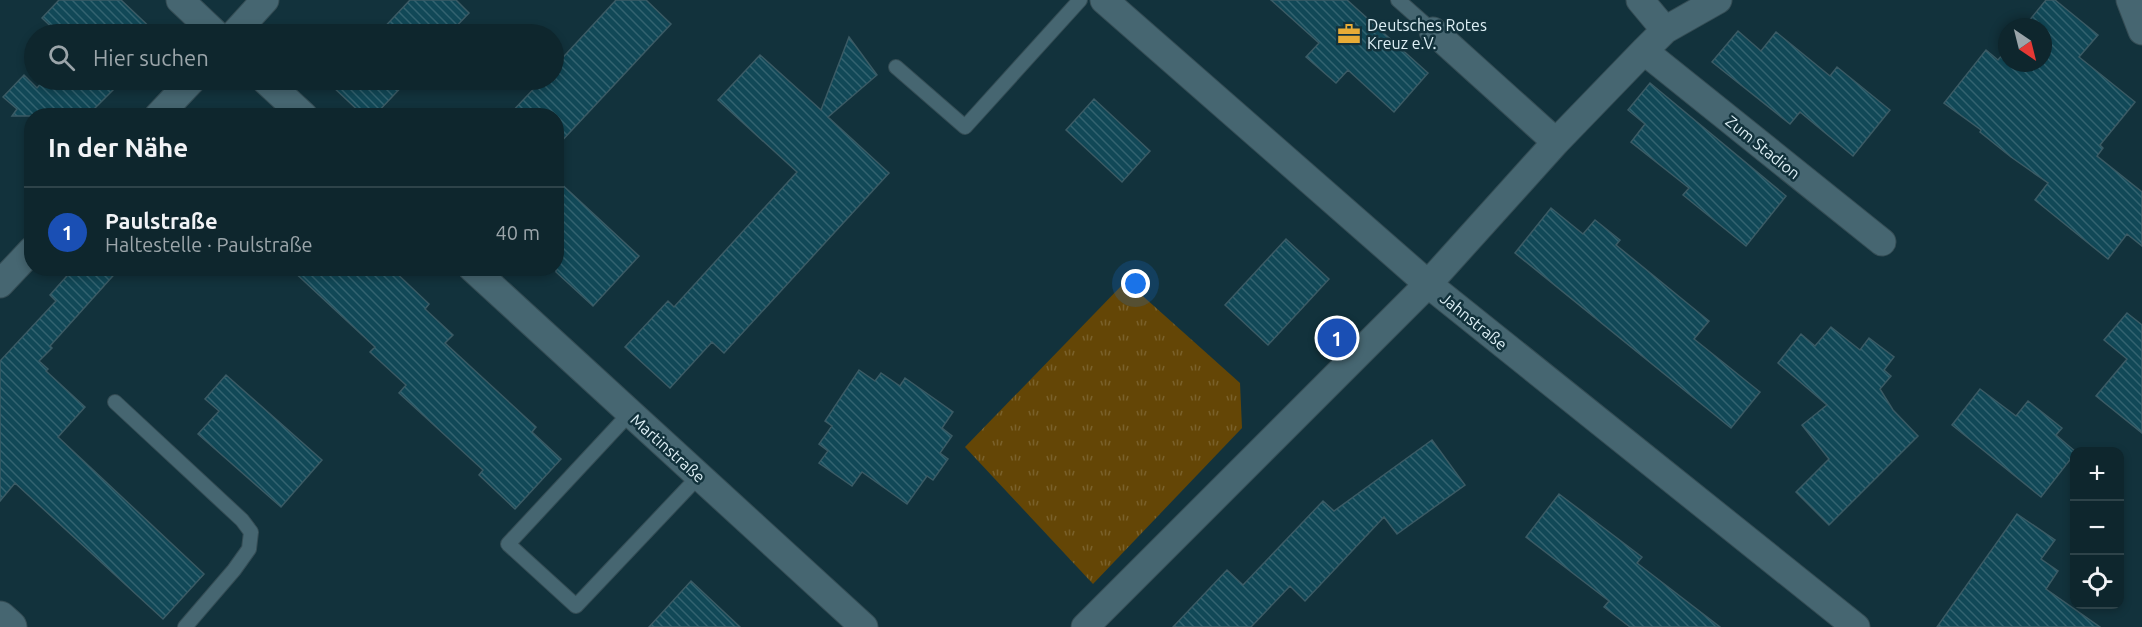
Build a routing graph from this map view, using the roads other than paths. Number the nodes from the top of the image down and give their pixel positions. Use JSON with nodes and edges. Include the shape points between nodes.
{"nodes":[{"id":1,"x":180,"y":0,"type":"edge"},
{"id":2,"x":265,"y":0,"type":"edge"},
{"id":3,"x":1080,"y":0,"type":"edge"},
{"id":4,"x":1104,"y":0,"type":"edge"},
{"id":5,"x":1398,"y":0,"type":"edge"},
{"id":6,"x":1640,"y":0,"type":"edge"},
{"id":7,"x":1718,"y":0,"type":"edge"},
{"id":8,"x":2130,"y":0,"type":"edge"},
{"id":9,"x":205,"y":24,"type":"edge"},
{"id":10,"x":243,"y":24,"type":"edge"},
{"id":11,"x":1665,"y":30,"type":"junction"},
{"id":12,"x":1433,"y":31,"type":"joint"},
{"id":13,"x":2142,"y":31,"type":"edge"},
{"id":14,"x":1644,"y":51,"type":"junction"},
{"id":15,"x":896,"y":67,"type":"dead end"},
{"id":16,"x":183,"y":90,"type":"edge"},
{"id":17,"x":276,"y":90,"type":"edge"},
{"id":18,"x":166,"y":108,"type":"edge"},
{"id":19,"x":295,"y":108,"type":"edge"},
{"id":20,"x":1556,"y":142,"type":"junction"},
{"id":21,"x":1882,"y":242,"type":"dead end"},
{"id":22,"x":24,"y":258,"type":"edge"},
{"id":23,"x":481,"y":276,"type":"edge"},
{"id":24,"x":0,"y":284,"type":"edge"},
{"id":25,"x":1428,"y":284,"type":"junction"},
{"id":26,"x":115,"y":402,"type":"dead end"},
{"id":27,"x":630,"y":413,"type":"junction"},
{"id":28,"x":699,"y":476,"type":"junction"},
{"id":29,"x":0,"y":618,"type":"edge"},
{"id":30,"x":10,"y":627,"type":"edge"},
{"id":31,"x":185,"y":627,"type":"edge"},
{"id":32,"x":864,"y":627,"type":"edge"},
{"id":33,"x":1085,"y":627,"type":"edge"},
{"id":34,"x":1856,"y":627,"type":"edge"}],
"edges":[{"from":1,"to":9,"type":"street"},
{"from":2,"to":10,"type":"street"},
{"from":3,"to":15,"type":"lane","via":[[965,127]]},
{"from":4,"to":25,"type":"street","name":"Jahnstraße"},
{"from":5,"to":12,"type":"lane"},
{"from":6,"to":11,"type":"street"},
{"from":7,"to":11,"type":"street"},
{"from":8,"to":13,"type":"street"},
{"from":11,"to":14,"type":"street"},
{"from":12,"to":20,"type":"street"},
{"from":14,"to":20,"type":"street"},
{"from":14,"to":21,"type":"street","name":"Zum Stadion"},
{"from":16,"to":18,"type":"street"},
{"from":17,"to":19,"type":"street"},
{"from":20,"to":25,"type":"street"},
{"from":22,"to":24,"type":"street"},
{"from":23,"to":27,"type":"street","name":"Martinstraße"},
{"from":25,"to":33,"type":"street"},
{"from":25,"to":34,"type":"street","name":"Jahnstraße"},
{"from":26,"to":31,"type":"lane","via":[[251,532],[249,549]]},
{"from":27,"to":28,"type":"street","name":"Martinstraße"},
{"from":27,"to":28,"type":"lane","via":[[508,544],[576,606]]},
{"from":28,"to":32,"type":"street","name":"Martinstraße"},
{"from":29,"to":30,"type":"street"}]}
